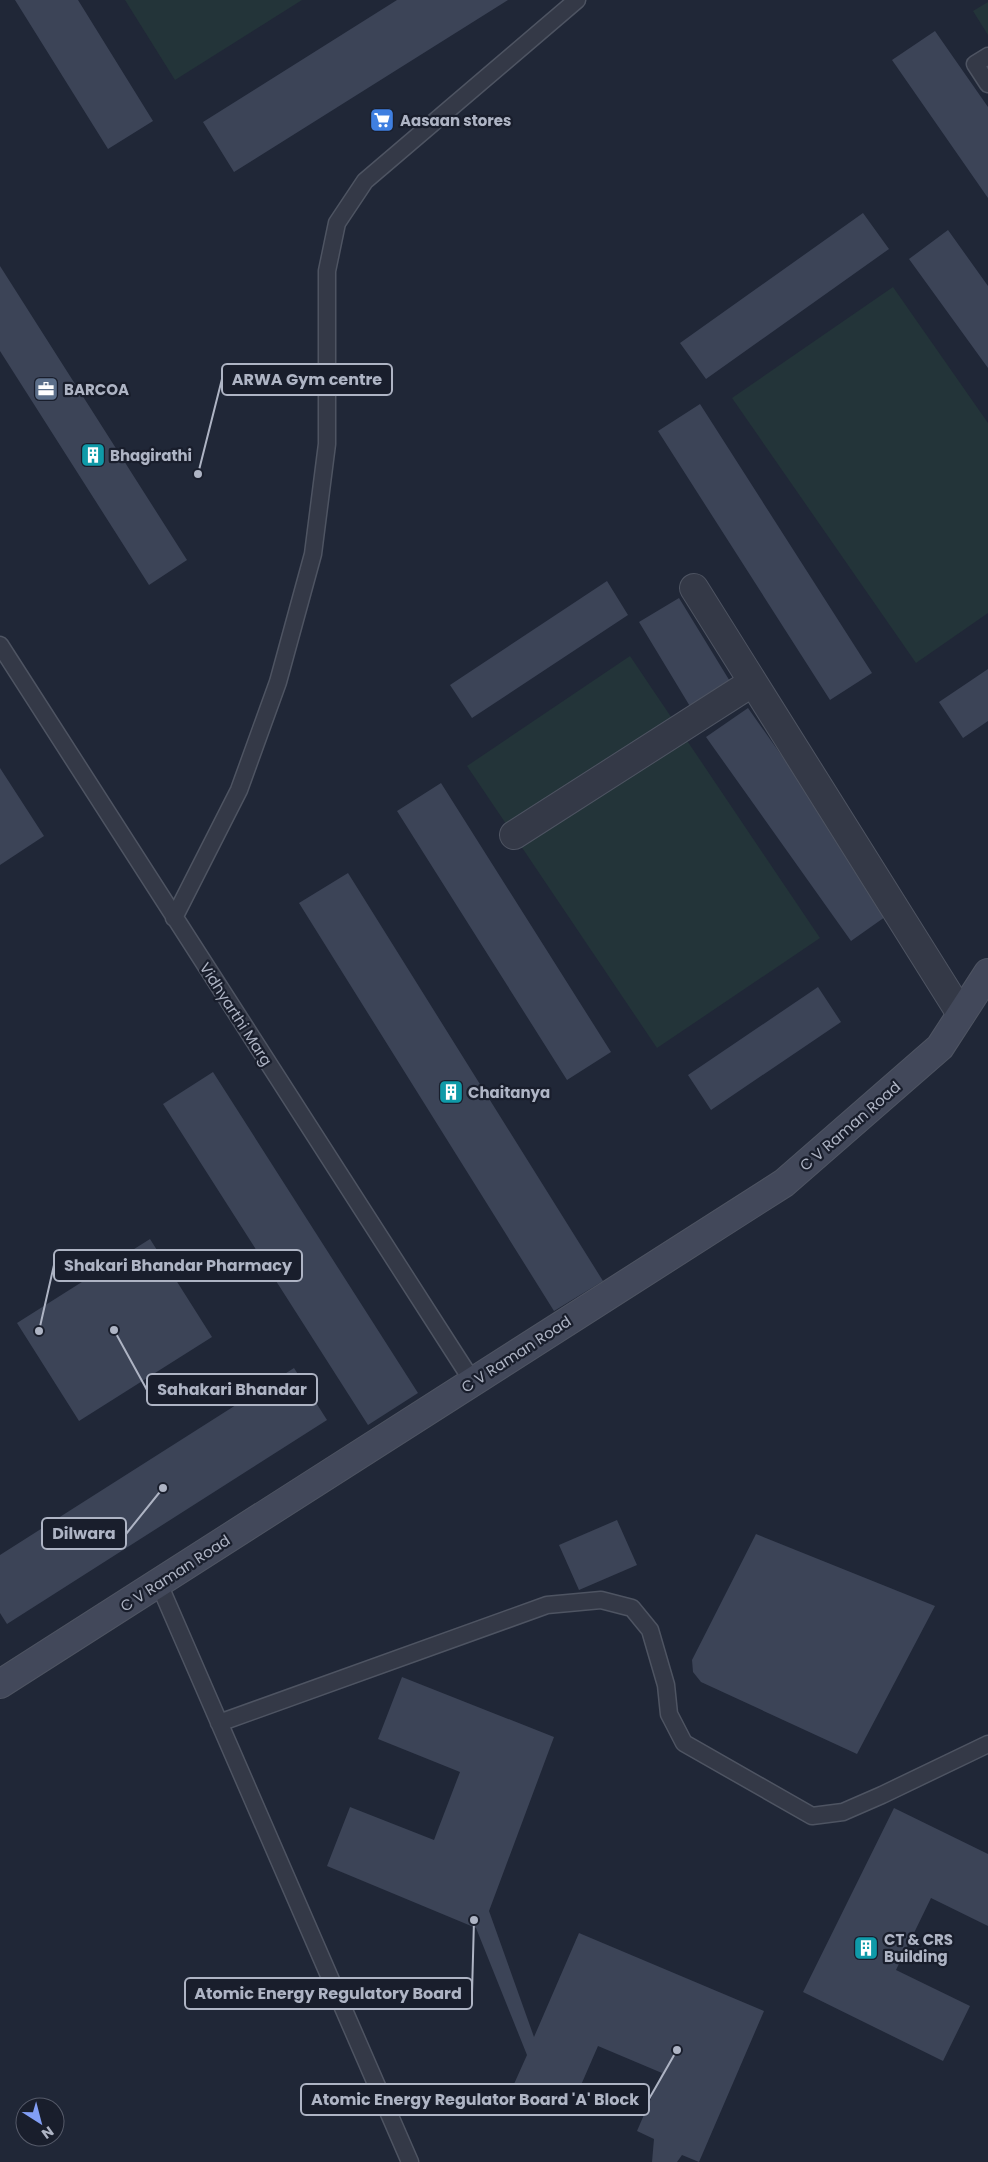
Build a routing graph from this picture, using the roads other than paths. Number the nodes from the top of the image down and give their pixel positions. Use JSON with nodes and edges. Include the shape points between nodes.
{"nodes":[{"id":1,"x":577,"y":0,"type":"edge"},
{"id":2,"x":988,"y":56,"type":"edge"},
{"id":3,"x":988,"y":84,"type":"edge"},
{"id":4,"x":694,"y":588,"type":"dead end"},
{"id":5,"x":0,"y":645,"type":"edge"},
{"id":6,"x":753,"y":682,"type":"junction"},
{"id":7,"x":514,"y":835,"type":"dead end"},
{"id":8,"x":174,"y":918,"type":"junction"},
{"id":9,"x":988,"y":973,"type":"edge"},
{"id":10,"x":961,"y":1014,"type":"junction"},
{"id":11,"x":473,"y":1382,"type":"junction"},
{"id":12,"x":159,"y":1584,"type":"junction"},
{"id":13,"x":0,"y":1684,"type":"edge"},
{"id":14,"x":219,"y":1723,"type":"junction"},
{"id":15,"x":988,"y":1744,"type":"edge"},
{"id":16,"x":410,"y":2162,"type":"edge"}],
"edges":[{"from":1,"to":8,"type":"lane","via":[[365,181],[337,223],[327,271],[327,444],[313,554],[278,682],[239,790]]},
{"from":2,"to":3,"type":"lane","via":[[975,64]]},
{"from":4,"to":6,"type":"street"},
{"from":5,"to":8,"type":"lane","name":"Vidhyarthi Marg"},
{"from":6,"to":7,"type":"street"},
{"from":6,"to":10,"type":"street"},
{"from":8,"to":11,"type":"lane","name":"Vidhyarthi Marg"},
{"from":9,"to":10,"type":"street","name":"C V Raman Road"},
{"from":10,"to":11,"type":"street","name":"C V Raman Road","via":[[940,1047],[784,1183]]},
{"from":11,"to":12,"type":"street","name":"C V Raman Road"},
{"from":12,"to":13,"type":"street","name":"C V Raman Road"},
{"from":12,"to":14,"type":"lane"},
{"from":14,"to":15,"type":"lane","via":[[547,1605],[601,1600],[632,1608],[650,1630],[666,1685],[669,1714],[684,1743],[812,1816],[843,1812]]},
{"from":14,"to":16,"type":"lane"}]}
